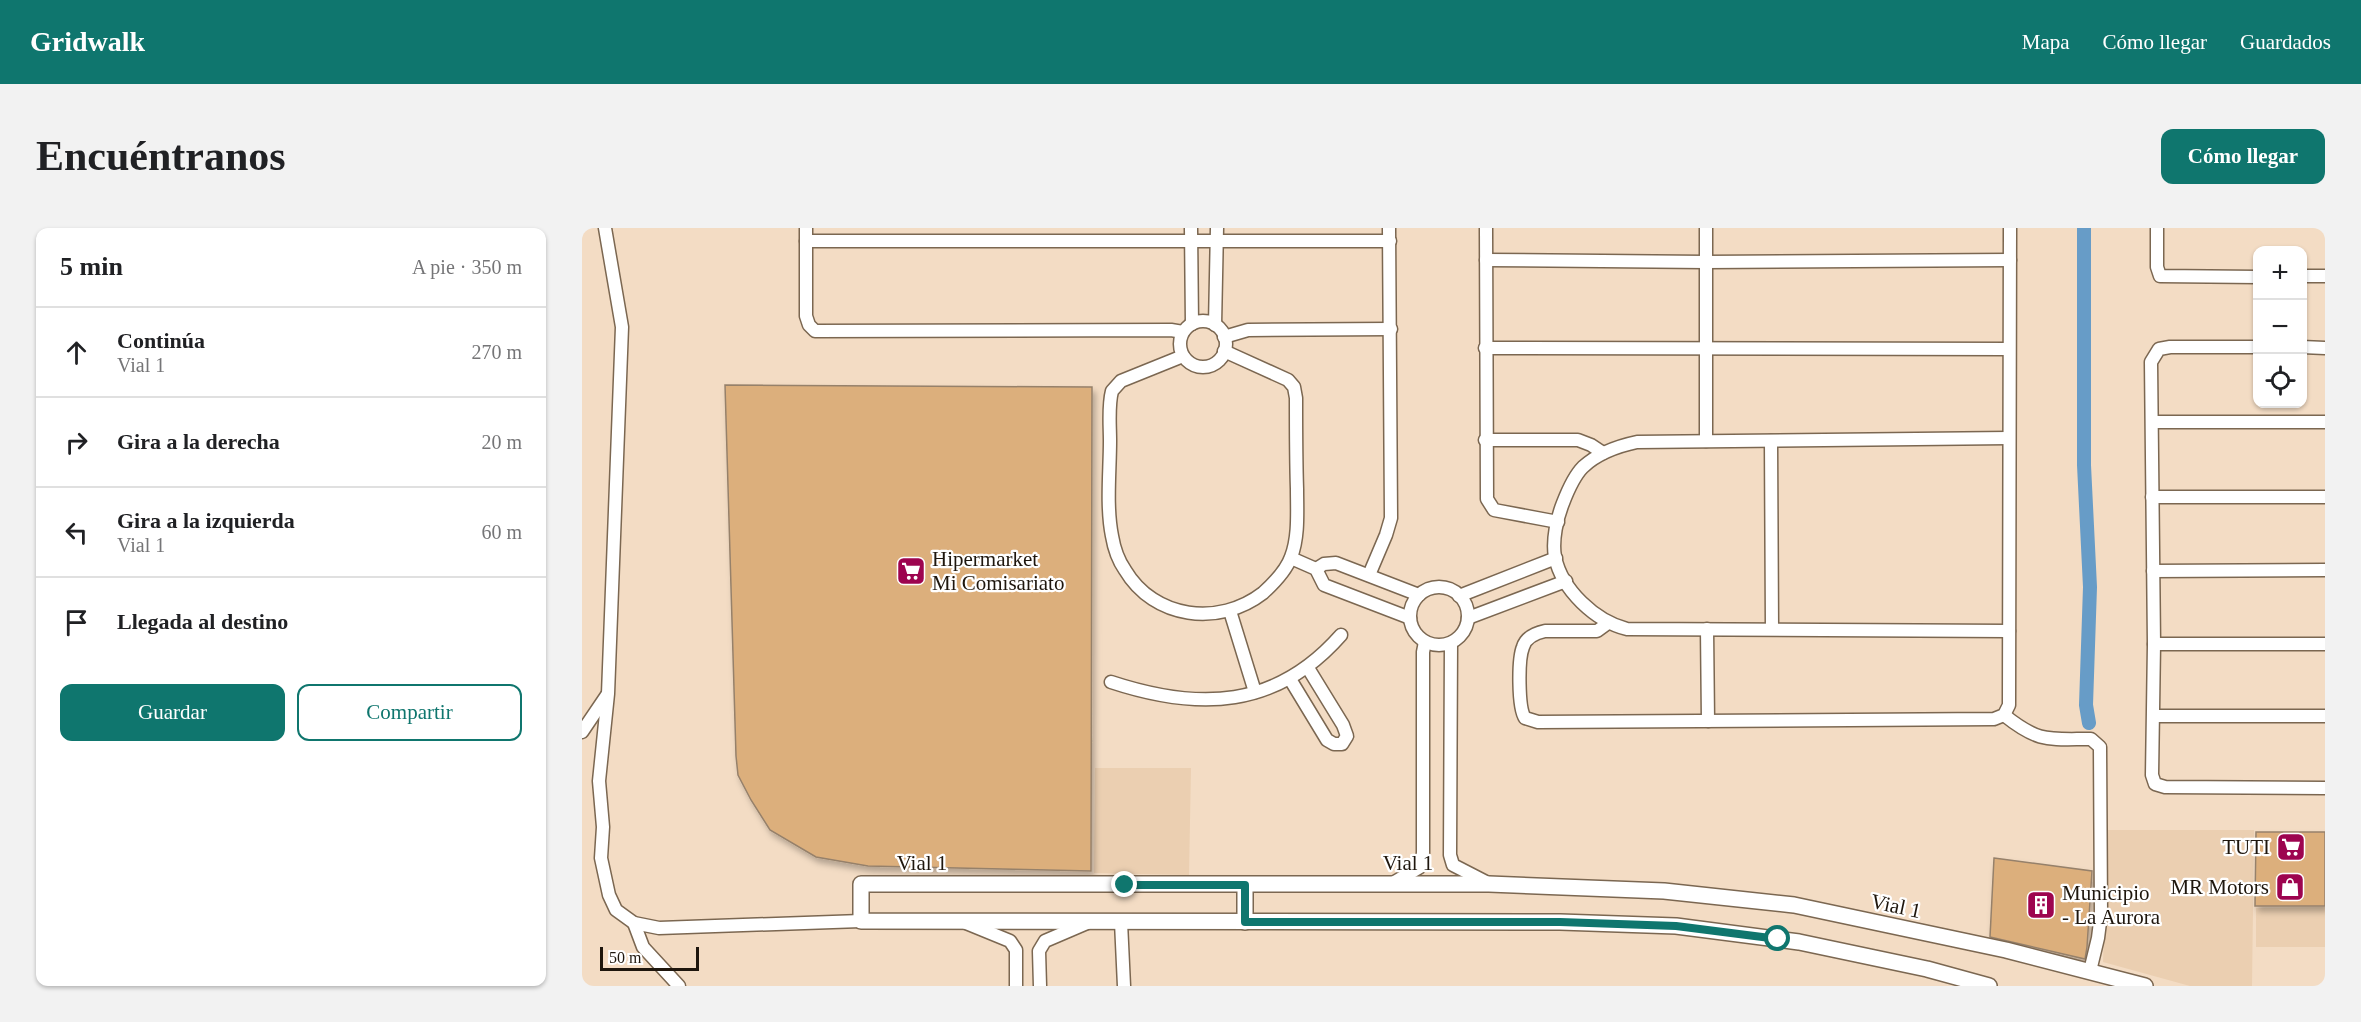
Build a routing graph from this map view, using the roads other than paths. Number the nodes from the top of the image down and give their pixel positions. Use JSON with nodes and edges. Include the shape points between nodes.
{"nodes":[{"id":1,"x":605,"y":228,"type":"edge"},
{"id":2,"x":1486,"y":228,"type":"edge"},
{"id":3,"x":1706,"y":228,"type":"edge"},
{"id":4,"x":2010,"y":228,"type":"edge"},
{"id":5,"x":2157,"y":228,"type":"edge"},
{"id":6,"x":806,"y":234,"type":"edge"},
{"id":7,"x":1190,"y":234,"type":"edge"},
{"id":8,"x":1217,"y":234,"type":"edge"},
{"id":9,"x":1390,"y":234,"type":"edge"},
{"id":10,"x":1486,"y":260,"type":"junction"},
{"id":11,"x":2010,"y":261,"type":"junction"},
{"id":12,"x":1706,"y":262,"type":"junction"},
{"id":13,"x":2307,"y":276,"type":"edge"},
{"id":14,"x":2325,"y":276,"type":"edge"},
{"id":15,"x":2253,"y":277,"type":"edge"},
{"id":16,"x":1215,"y":325,"type":"junction"},
{"id":17,"x":1187,"y":328,"type":"junction"},
{"id":18,"x":1391,"y":329,"type":"junction"},
{"id":19,"x":1224,"y":337,"type":"junction"},
{"id":20,"x":2253,"y":347,"type":"edge"},
{"id":21,"x":2307,"y":347,"type":"edge"},
{"id":22,"x":1485,"y":348,"type":"junction"},
{"id":23,"x":2325,"y":348,"type":"edge"},
{"id":24,"x":1706,"y":349,"type":"junction"},
{"id":25,"x":2009,"y":349,"type":"junction"},
{"id":26,"x":1224,"y":351,"type":"junction"},
{"id":27,"x":1184,"y":356,"type":"junction"},
{"id":28,"x":2153,"y":422,"type":"junction"},
{"id":29,"x":2325,"y":422,"type":"edge"},
{"id":30,"x":2008,"y":438,"type":"junction"},
{"id":31,"x":1485,"y":440,"type":"junction"},
{"id":32,"x":1706,"y":441,"type":"junction"},
{"id":33,"x":1771,"y":441,"type":"junction"},
{"id":34,"x":1603,"y":453,"type":"junction"},
{"id":35,"x":2152,"y":497,"type":"junction"},
{"id":36,"x":2325,"y":497,"type":"edge"},
{"id":37,"x":1558,"y":522,"type":"junction"},
{"id":38,"x":1291,"y":558,"type":"junction"},
{"id":39,"x":1556,"y":558,"type":"junction"},
{"id":40,"x":1316,"y":569,"type":"junction"},
{"id":41,"x":2325,"y":570,"type":"edge"},
{"id":42,"x":2153,"y":571,"type":"junction"},
{"id":43,"x":1369,"y":575,"type":"junction"},
{"id":44,"x":1566,"y":581,"type":"junction"},
{"id":45,"x":1419,"y":595,"type":"junction"},
{"id":46,"x":1459,"y":596,"type":"junction"},
{"id":47,"x":1230,"y":611,"type":"junction"},
{"id":48,"x":1410,"y":618,"type":"junction"},
{"id":49,"x":1468,"y":618,"type":"junction"},
{"id":50,"x":1608,"y":623,"type":"junction"},
{"id":51,"x":1707,"y":629,"type":"junction"},
{"id":52,"x":1772,"y":629,"type":"junction"},
{"id":53,"x":2009,"y":630,"type":"junction"},
{"id":54,"x":1341,"y":635,"type":"dead end"},
{"id":55,"x":1425,"y":642,"type":"junction"},
{"id":56,"x":1451,"y":643,"type":"junction"},
{"id":57,"x":2154,"y":644,"type":"junction"},
{"id":58,"x":2325,"y":644,"type":"edge"},
{"id":59,"x":1308,"y":668,"type":"junction"},
{"id":60,"x":1290,"y":679,"type":"junction"},
{"id":61,"x":1111,"y":682,"type":"dead end"},
{"id":62,"x":1255,"y":692,"type":"junction"},
{"id":63,"x":608,"y":694,"type":"junction"},
{"id":64,"x":2004,"y":715,"type":"junction"},
{"id":65,"x":2154,"y":716,"type":"junction"},
{"id":66,"x":2325,"y":716,"type":"edge"},
{"id":67,"x":1708,"y":721,"type":"junction"},
{"id":68,"x":582,"y":732,"type":"edge"},
{"id":69,"x":2325,"y":788,"type":"edge"},
{"id":70,"x":1393,"y":884,"type":"junction"},
{"id":71,"x":1489,"y":884,"type":"junction"},
{"id":72,"x":1245,"y":885,"type":"junction"},
{"id":73,"x":861,"y":921,"type":"junction"},
{"id":74,"x":634,"y":922,"type":"junction"},
{"id":75,"x":962,"y":922,"type":"junction"},
{"id":76,"x":1089,"y":922,"type":"junction"},
{"id":77,"x":1121,"y":922,"type":"junction"},
{"id":78,"x":1245,"y":922,"type":"junction"},
{"id":79,"x":2090,"y":971,"type":"junction"},
{"id":80,"x":679,"y":986,"type":"edge"},
{"id":81,"x":1016,"y":986,"type":"edge"},
{"id":82,"x":1040,"y":986,"type":"edge"},
{"id":83,"x":1124,"y":986,"type":"edge"},
{"id":84,"x":1989,"y":986,"type":"edge"},
{"id":85,"x":2145,"y":986,"type":"edge"}],
"edges":[{"from":1,"to":63,"type":"street","via":[[622,327]]},
{"from":2,"to":10,"type":"street"},
{"from":3,"to":12,"type":"street"},
{"from":4,"to":11,"type":"street"},
{"from":5,"to":15,"type":"street","via":[[2160,276]]},
{"from":6,"to":7,"type":"street"},
{"from":6,"to":17,"type":"street","via":[[806,316],[815,331]]},
{"from":7,"to":8,"type":"street"},
{"from":7,"to":17,"type":"street"},
{"from":8,"to":9,"type":"street"},
{"from":8,"to":16,"type":"street"},
{"from":9,"to":18,"type":"street"},
{"from":10,"to":12,"type":"street"},
{"from":10,"to":22,"type":"street"},
{"from":11,"to":12,"type":"street"},
{"from":11,"to":25,"type":"street"},
{"from":12,"to":24,"type":"street"},
{"from":13,"to":14,"type":"street"},
{"from":16,"to":17,"type":"street","via":[[1204,321]]},
{"from":16,"to":19,"type":"street"},
{"from":17,"to":27,"type":"street","via":[[1180,349]]},
{"from":18,"to":19,"type":"street","via":[[1248,330]]},
{"from":18,"to":43,"type":"street","via":[[1391,518]]},
{"from":19,"to":26,"type":"street"},
{"from":20,"to":28,"type":"street","via":[[2159,349],[2151,362]]},
{"from":21,"to":23,"type":"street"},
{"from":22,"to":24,"type":"street"},
{"from":22,"to":31,"type":"street"},
{"from":24,"to":25,"type":"street"},
{"from":24,"to":32,"type":"street"},
{"from":25,"to":30,"type":"street"},
{"from":26,"to":27,"type":"street","via":[[1206,366],[1197,366]]},
{"from":26,"to":38,"type":"street","via":[[1287,380],[1296,393],[1297,520]]},
{"from":27,"to":47,"type":"street","via":[[1121,381],[1112,391],[1112,538],[1124,569],[1149,598],[1168,608],[1196,614]]},
{"from":28,"to":29,"type":"street"},
{"from":28,"to":35,"type":"street"},
{"from":30,"to":33,"type":"street"},
{"from":30,"to":53,"type":"street"},
{"from":31,"to":34,"type":"street","via":[[1578,440]]},
{"from":31,"to":37,"type":"street","via":[[1486,494],[1491,507]]},
{"from":32,"to":33,"type":"street"},
{"from":32,"to":34,"type":"street","via":[[1637,442]]},
{"from":33,"to":52,"type":"street"},
{"from":34,"to":37,"type":"street","via":[[1576,477],[1565,496]]},
{"from":35,"to":36,"type":"street"},
{"from":35,"to":42,"type":"street"},
{"from":37,"to":39,"type":"street"},
{"from":38,"to":40,"type":"street"},
{"from":38,"to":47,"type":"street","via":[[1268,588]]},
{"from":39,"to":44,"type":"street"},
{"from":39,"to":46,"type":"street"},
{"from":40,"to":43,"type":"street","via":[[1336,563]]},
{"from":40,"to":48,"type":"street","via":[[1324,585]]},
{"from":41,"to":42,"type":"street"},
{"from":42,"to":57,"type":"street"},
{"from":43,"to":45,"type":"street"},
{"from":44,"to":49,"type":"street"},
{"from":44,"to":50,"type":"street","via":[[1587,608]]},
{"from":45,"to":46,"type":"street","via":[[1442,587]]},
{"from":45,"to":48,"type":"street"},
{"from":46,"to":49,"type":"street"},
{"from":47,"to":62,"type":"street"},
{"from":48,"to":55,"type":"street","via":[[1417,636]]},
{"from":49,"to":56,"type":"street","via":[[1465,628]]},
{"from":50,"to":51,"type":"street","via":[[1627,629]]},
{"from":50,"to":67,"type":"street","via":[[1597,631],[1545,631],[1527,640],[1521,654],[1520,707],[1525,718],[1538,722]]},
{"from":51,"to":52,"type":"street"},
{"from":51,"to":67,"type":"street"},
{"from":52,"to":53,"type":"street"},
{"from":53,"to":64,"type":"street","via":[[2009,705]]},
{"from":54,"to":59,"type":"street"},
{"from":55,"to":56,"type":"street"},
{"from":55,"to":70,"type":"street","via":[[1423,853],[1420,867]]},
{"from":56,"to":71,"type":"street","via":[[1450,855],[1453,866]]},
{"from":57,"to":58,"type":"street"},
{"from":57,"to":65,"type":"street"},
{"from":59,"to":60,"type":"street"},
{"from":59,"to":60,"type":"street","via":[[1343,725],[1347,736],[1342,744],[1327,740]]},
{"from":60,"to":62,"type":"street"},
{"from":61,"to":62,"type":"street","via":[[1156,696],[1192,700],[1226,699]]},
{"from":63,"to":68,"type":"street"},
{"from":63,"to":74,"type":"street","via":[[599,781],[601,858],[616,910]]},
{"from":64,"to":67,"type":"street","via":[[1994,719]]},
{"from":64,"to":79,"type":"street","via":[[2035,736],[2091,739],[2100,747],[2101,914]]},
{"from":65,"to":66,"type":"street"},
{"from":65,"to":69,"type":"street","via":[[2152,775],[2156,783],[2165,787]]},
{"from":70,"to":71,"type":"street","name":"Vial 1"},
{"from":70,"to":72,"type":"street","name":"Vial 1"},
{"from":71,"to":79,"type":"street","name":"Vial 1","via":[[1664,891],[1794,905]]},
{"from":72,"to":73,"type":"street","name":"Vial 1","via":[[861,884]]},
{"from":72,"to":78,"type":"street"},
{"from":73,"to":74,"type":"street","via":[[659,928]]},
{"from":73,"to":75,"type":"street"},
{"from":74,"to":80,"type":"street","via":[[643,947]]},
{"from":75,"to":76,"type":"street"},
{"from":75,"to":81,"type":"street","via":[[1010,941],[1016,950]]},
{"from":76,"to":77,"type":"street"},
{"from":76,"to":82,"type":"street","via":[[1045,941],[1039,951]]},
{"from":77,"to":78,"type":"street"},
{"from":77,"to":83,"type":"street"},
{"from":78,"to":84,"type":"street","via":[[1676,926],[1798,942]]},
{"from":79,"to":85,"type":"street","name":"Vial 1"}]}
